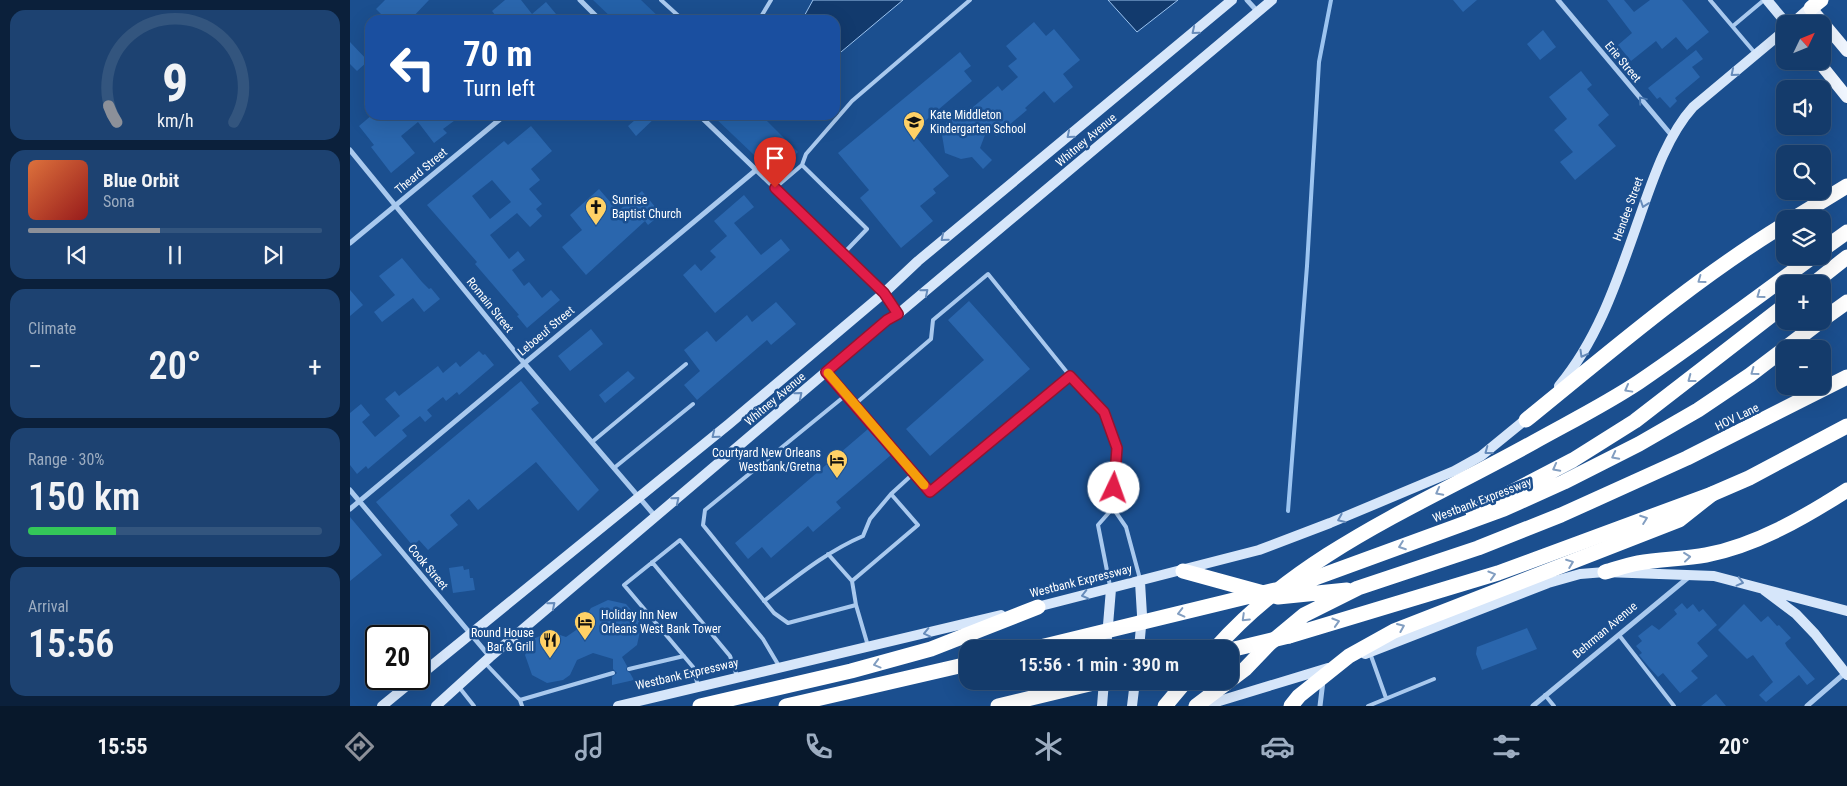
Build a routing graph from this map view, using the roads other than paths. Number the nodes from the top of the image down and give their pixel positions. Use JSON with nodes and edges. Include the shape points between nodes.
{"nodes":[{"id":1,"x":580,"y":0,"type":"edge"},
{"id":2,"x":661,"y":0,"type":"edge"},
{"id":3,"x":771,"y":0,"type":"edge"},
{"id":4,"x":970,"y":0,"type":"edge"},
{"id":5,"x":1232,"y":0,"type":"edge"},
{"id":6,"x":1248,"y":0,"type":"edge"},
{"id":7,"x":1272,"y":0,"type":"edge"},
{"id":8,"x":1558,"y":0,"type":"edge"},
{"id":9,"x":1718,"y":0,"type":"edge"},
{"id":10,"x":1766,"y":0,"type":"edge"},
{"id":11,"x":1711,"y":2,"type":"edge"},
{"id":12,"x":1812,"y":3,"type":"edge"},
{"id":13,"x":1258,"y":12,"type":"junction"},
{"id":14,"x":595,"y":15,"type":"edge"},
{"id":15,"x":678,"y":15,"type":"edge"},
{"id":16,"x":762,"y":15,"type":"edge"},
{"id":17,"x":1779,"y":15,"type":"edge"},
{"id":18,"x":1801,"y":15,"type":"edge"},
{"id":19,"x":1733,"y":26,"type":"junction"},
{"id":20,"x":1776,"y":37,"type":"edge"},
{"id":21,"x":1847,"y":51,"type":"edge"},
{"id":22,"x":1756,"y":54,"type":"junction"},
{"id":23,"x":1825,"y":70,"type":"edge"},
{"id":24,"x":1847,"y":97,"type":"edge"},
{"id":25,"x":840,"y":115,"type":"edge"},
{"id":26,"x":499,"y":120,"type":"edge"},
{"id":27,"x":704,"y":120,"type":"edge"},
{"id":28,"x":836,"y":120,"type":"edge"},
{"id":29,"x":1673,"y":138,"type":"junction"},
{"id":30,"x":350,"y":150,"type":"edge"},
{"id":31,"x":802,"y":165,"type":"junction"},
{"id":32,"x":756,"y":170,"type":"junction"},
{"id":33,"x":1847,"y":186,"type":"edge"},
{"id":34,"x":775,"y":188,"type":"junction"},
{"id":35,"x":396,"y":205,"type":"junction"},
{"id":36,"x":1808,"y":210,"type":"edge"},
{"id":37,"x":1776,"y":230,"type":"edge"},
{"id":38,"x":1847,"y":232,"type":"edge"},
{"id":39,"x":350,"y":243,"type":"edge"},
{"id":40,"x":1831,"y":244,"type":"edge"},
{"id":41,"x":843,"y":254,"type":"junction"},
{"id":42,"x":1847,"y":257,"type":"edge"},
{"id":43,"x":1802,"y":265,"type":"edge"},
{"id":44,"x":1824,"y":275,"type":"edge"},
{"id":45,"x":884,"y":293,"type":"junction"},
{"id":46,"x":1847,"y":302,"type":"edge"},
{"id":47,"x":1776,"y":312,"type":"edge"},
{"id":48,"x":898,"y":314,"type":"junction"},
{"id":49,"x":1831,"y":314,"type":"edge"},
{"id":50,"x":1810,"y":330,"type":"edge"},
{"id":51,"x":524,"y":363,"type":"junction"},
{"id":52,"x":686,"y":364,"type":"dead end"},
{"id":53,"x":826,"y":372,"type":"junction"},
{"id":54,"x":1070,"y":376,"type":"junction"},
{"id":55,"x":1847,"y":377,"type":"edge"},
{"id":56,"x":846,"y":395,"type":"junction"},
{"id":57,"x":693,"y":404,"type":"dead end"},
{"id":58,"x":854,"y":405,"type":"junction"},
{"id":59,"x":1526,"y":420,"type":"junction"},
{"id":60,"x":1844,"y":427,"type":"edge"},
{"id":61,"x":592,"y":442,"type":"junction"},
{"id":62,"x":614,"y":468,"type":"junction"},
{"id":63,"x":914,"y":473,"type":"junction"},
{"id":64,"x":350,"y":490,"type":"edge"},
{"id":65,"x":1847,"y":490,"type":"edge"},
{"id":66,"x":891,"y":494,"type":"junction"},
{"id":67,"x":1712,"y":494,"type":"junction"},
{"id":68,"x":639,"y":497,"type":"junction"},
{"id":69,"x":359,"y":501,"type":"junction"},
{"id":70,"x":1113,"y":508,"type":"junction"},
{"id":71,"x":350,"y":509,"type":"edge"},
{"id":72,"x":656,"y":517,"type":"junction"},
{"id":73,"x":1421,"y":539,"type":"junction"},
{"id":74,"x":828,"y":554,"type":"junction"},
{"id":75,"x":652,"y":562,"type":"junction"},
{"id":76,"x":1183,"y":570,"type":"junction"},
{"id":77,"x":1605,"y":572,"type":"junction"},
{"id":78,"x":1693,"y":574,"type":"junction"},
{"id":79,"x":852,"y":582,"type":"junction"},
{"id":80,"x":1140,"y":582,"type":"junction"},
{"id":81,"x":1760,"y":587,"type":"junction"},
{"id":82,"x":1358,"y":588,"type":"junction"},
{"id":83,"x":1111,"y":589,"type":"junction"},
{"id":84,"x":764,"y":601,"type":"junction"},
{"id":85,"x":856,"y":605,"type":"junction"},
{"id":86,"x":1038,"y":607,"type":"junction"},
{"id":87,"x":1847,"y":611,"type":"edge"},
{"id":88,"x":470,"y":633,"type":"junction"},
{"id":89,"x":1619,"y":635,"type":"junction"},
{"id":90,"x":1069,"y":640,"type":"edge"},
{"id":91,"x":1107,"y":640,"type":"edge"},
{"id":92,"x":1140,"y":640,"type":"edge"},
{"id":93,"x":1223,"y":640,"type":"edge"},
{"id":94,"x":868,"y":647,"type":"junction"},
{"id":95,"x":1239,"y":648,"type":"edge"},
{"id":96,"x":1370,"y":652,"type":"junction"},
{"id":97,"x":684,"y":656,"type":"junction"},
{"id":98,"x":487,"y":659,"type":"junction"},
{"id":99,"x":959,"y":666,"type":"edge"},
{"id":100,"x":430,"y":667,"type":"edge"},
{"id":101,"x":781,"y":668,"type":"junction"},
{"id":102,"x":629,"y":669,"type":"dead end"},
{"id":103,"x":1324,"y":670,"type":"junction"},
{"id":104,"x":612,"y":673,"type":"dead end"},
{"id":105,"x":1846,"y":673,"type":"edge"},
{"id":106,"x":738,"y":678,"type":"junction"},
{"id":107,"x":1434,"y":679,"type":"dead end"},
{"id":108,"x":458,"y":685,"type":"junction"},
{"id":109,"x":699,"y":687,"type":"junction"},
{"id":110,"x":402,"y":690,"type":"edge"},
{"id":111,"x":1065,"y":690,"type":"edge"},
{"id":112,"x":1103,"y":690,"type":"edge"},
{"id":113,"x":1134,"y":690,"type":"edge"},
{"id":114,"x":1178,"y":690,"type":"edge"},
{"id":115,"x":1546,"y":695,"type":"junction"},
{"id":116,"x":1386,"y":698,"type":"junction"},
{"id":117,"x":520,"y":700,"type":"junction"},
{"id":118,"x":382,"y":706,"type":"edge"},
{"id":119,"x":436,"y":706,"type":"edge"},
{"id":120,"x":474,"y":706,"type":"edge"},
{"id":121,"x":522,"y":706,"type":"edge"},
{"id":122,"x":618,"y":706,"type":"edge"},
{"id":123,"x":700,"y":706,"type":"edge"},
{"id":124,"x":786,"y":706,"type":"edge"},
{"id":125,"x":998,"y":706,"type":"edge"},
{"id":126,"x":1102,"y":706,"type":"edge"},
{"id":127,"x":1132,"y":706,"type":"edge"},
{"id":128,"x":1165,"y":706,"type":"edge"},
{"id":129,"x":1196,"y":706,"type":"edge"},
{"id":130,"x":1202,"y":706,"type":"edge"},
{"id":131,"x":1291,"y":706,"type":"edge"},
{"id":132,"x":1320,"y":706,"type":"edge"},
{"id":133,"x":1368,"y":706,"type":"edge"},
{"id":134,"x":1533,"y":706,"type":"edge"},
{"id":135,"x":1554,"y":706,"type":"edge"},
{"id":136,"x":1674,"y":706,"type":"edge"},
{"id":137,"x":1807,"y":706,"type":"edge"}],
"edges":[{"from":1,"to":14,"type":"street"},
{"from":2,"to":15,"type":"lane"},
{"from":3,"to":16,"type":"lane"},
{"from":4,"to":25,"type":"lane"},
{"from":5,"to":45,"type":"street","name":"Whitney Avenue","one_way":true,"via":[[958,227]]},
{"from":6,"to":13,"type":"street"},
{"from":7,"to":13,"type":"street","name":"Whitney Avenue"},
{"from":29,"to":8,"type":"street","name":"Erie Street","one_way":true},
{"from":9,"to":11,"type":"lane"},
{"from":10,"to":17,"type":"street"},
{"from":10,"to":19,"type":"lane"},
{"from":11,"to":19,"type":"lane"},
{"from":12,"to":18,"type":"main road"},
{"from":12,"to":21,"type":"main road"},
{"from":48,"to":13,"type":"street","name":"Whitney Avenue","one_way":true},
{"from":19,"to":22,"type":"lane"},
{"from":20,"to":22,"type":"street","name":"Hendee Street"},
{"from":22,"to":29,"type":"street","name":"Hendee Street","one_way":true,"via":[[1693,107]]},
{"from":23,"to":24,"type":"main road"},
{"from":26,"to":35,"type":"street","name":"Theard Street"},
{"from":27,"to":32,"type":"street"},
{"from":28,"to":31,"type":"lane","via":[[806,154]]},
{"from":29,"to":59,"type":"street","name":"Hendee Street","one_way":true,"via":[[1652,180],[1617,279],[1590,342],[1556,391]]},
{"from":30,"to":35,"type":"street","name":"Romain Street"},
{"from":31,"to":34,"type":"lane"},
{"from":31,"to":41,"type":"lane","via":[[866,229]]},
{"from":32,"to":34,"type":"street"},
{"from":32,"to":51,"type":"street","name":"Leboeuf Street"},
{"from":33,"to":36,"type":"highway"},
{"from":34,"to":41,"type":"street"},
{"from":35,"to":39,"type":"street","name":"Theard Street"},
{"from":35,"to":51,"type":"street","name":"Romain Street"},
{"from":37,"to":59,"type":"highway","one_way":true,"via":[[1702,279]]},
{"from":38,"to":40,"type":"highway"},
{"from":41,"to":45,"type":"street"},
{"from":42,"to":44,"type":"highway"},
{"from":43,"to":93,"type":"highway","one_way":true,"bridge":true,"via":[[1637,384],[1345,543],[1298,574]]},
{"from":45,"to":48,"type":"street"},
{"from":45,"to":68,"type":"street","name":"Whitney Avenue","one_way":true},
{"from":46,"to":49,"type":"highway","name":"Westbank Expressway"},
{"from":47,"to":73,"type":"highway","one_way":true,"via":[[1635,422],[1574,460]]},
{"from":48,"to":53,"type":"street","name":"Whitney Avenue"},
{"from":50,"to":73,"type":"highway","name":"Westbank Expressway","one_way":true,"via":[[1698,410],[1639,444],[1504,509]]},
{"from":51,"to":61,"type":"street","name":"Romain Street"},
{"from":51,"to":69,"type":"street","name":"Leboeuf Street"},
{"from":52,"to":61,"type":"lane"},
{"from":53,"to":56,"type":"lane"},
{"from":72,"to":53,"type":"street","name":"Whitney Avenue","one_way":true},
{"from":54,"to":58,"type":"lane","via":[[988,274],[934,320],[931,339]]},
{"from":54,"to":63,"type":"lane","via":[[930,492]]},
{"from":54,"to":70,"type":"lane","via":[[1104,412],[1117,448]]},
{"from":55,"to":82,"type":"highway","name":"HOV Lane","via":[[1639,480],[1478,548]]},
{"from":56,"to":58,"type":"lane"},
{"from":56,"to":84,"type":"lane","via":[[705,510],[703,525]]},
{"from":57,"to":62,"type":"lane"},
{"from":58,"to":63,"type":"lane"},
{"from":59,"to":76,"type":"street","name":"Westbank Expressway","one_way":true,"via":[[1481,456],[1454,472],[1259,550]]},
{"from":60,"to":67,"type":"highway"},
{"from":61,"to":62,"type":"street","name":"Romain Street"},
{"from":62,"to":68,"type":"street","name":"Romain Street"},
{"from":63,"to":66,"type":"lane"},
{"from":64,"to":69,"type":"street","name":"Cook Street"},
{"from":77,"to":65,"type":"highway","one_way":true,"via":[[1637,563],[1707,555],[1740,544],[1804,517]]},
{"from":66,"to":74,"type":"lane","via":[[870,519],[863,536]]},
{"from":66,"to":79,"type":"lane","via":[[918,525]]},
{"from":95,"to":67,"type":"highway","one_way":true,"bridge":true,"via":[[1498,573]]},
{"from":131,"to":67,"type":"highway","one_way":true,"bridge":true,"via":[[1349,656],[1394,630],[1679,520]]},
{"from":68,"to":72,"type":"street","name":"Romain Street"},
{"from":68,"to":88,"type":"street","name":"Whitney Avenue"},
{"from":69,"to":71,"type":"street","name":"Leboeuf Street"},
{"from":69,"to":88,"type":"street","name":"Cook Street"},
{"from":70,"to":80,"type":"lane","via":[[1126,527]]},
{"from":70,"to":83,"type":"lane","via":[[1098,525]]},
{"from":98,"to":72,"type":"street","name":"Whitney Avenue","one_way":true},
{"from":73,"to":90,"type":"highway","name":"Westbank Expressway","one_way":true,"bridge":true,"via":[[1296,584]]},
{"from":74,"to":79,"type":"lane"},
{"from":74,"to":84,"type":"lane"},
{"from":75,"to":97,"type":"lane","via":[[624,585]]},
{"from":75,"to":101,"type":"lane","via":[[680,540],[763,639]]},
{"from":75,"to":106,"type":"lane","via":[[730,656]]},
{"from":76,"to":80,"type":"street","name":"Westbank Expressway"},
{"from":76,"to":82,"type":"highway","via":[[1278,597]]},
{"from":77,"to":78,"type":"street"},
{"from":77,"to":96,"type":"street","via":[[1580,574],[1548,584]]},
{"from":78,"to":81,"type":"street","one_way":true},
{"from":78,"to":89,"type":"street","name":"Behrman Avenue"},
{"from":79,"to":85,"type":"lane"},
{"from":80,"to":83,"type":"street","name":"Westbank Expressway"},
{"from":80,"to":92,"type":"street"},
{"from":81,"to":87,"type":"street"},
{"from":81,"to":105,"type":"street","via":[[1804,622]]},
{"from":82,"to":129,"type":"highway","via":[[1304,615],[1238,674]]},
{"from":83,"to":86,"type":"street","name":"Westbank Expressway","one_way":true},
{"from":83,"to":91,"type":"street"},
{"from":84,"to":85,"type":"lane","via":[[788,623]]},
{"from":85,"to":94,"type":"lane"},
{"from":86,"to":94,"type":"street","name":"Westbank Expressway","one_way":true},
{"from":86,"to":123,"type":"highway","one_way":true,"via":[[931,649]]},
{"from":88,"to":98,"type":"street","name":"Cook Street"},
{"from":88,"to":100,"type":"street","name":"Whitney Avenue"},
{"from":89,"to":115,"type":"street","name":"Behrman Avenue"},
{"from":89,"to":136,"type":"lane"},
{"from":94,"to":101,"type":"street","name":"Westbank Expressway"},
{"from":96,"to":103,"type":"street"},
{"from":96,"to":116,"type":"lane"},
{"from":97,"to":102,"type":"lane"},
{"from":97,"to":109,"type":"lane","via":[[693,667]]},
{"from":98,"to":108,"type":"street","name":"Whitney Avenue"},
{"from":98,"to":117,"type":"lane"},
{"from":99,"to":124,"type":"highway"},
{"from":101,"to":106,"type":"street","name":"Westbank Expressway"},
{"from":103,"to":130,"type":"street"},
{"from":103,"to":132,"type":"street"},
{"from":104,"to":117,"type":"lane"},
{"from":105,"to":137,"type":"street"},
{"from":106,"to":109,"type":"street","name":"Westbank Expressway"},
{"from":107,"to":116,"type":"lane"},
{"from":108,"to":119,"type":"street","name":"Whitney Avenue"},
{"from":108,"to":120,"type":"lane"},
{"from":109,"to":122,"type":"street","name":"Westbank Expressway"},
{"from":110,"to":118,"type":"street"},
{"from":111,"to":125,"type":"highway"},
{"from":112,"to":126,"type":"street"},
{"from":113,"to":127,"type":"street"},
{"from":114,"to":128,"type":"highway"},
{"from":115,"to":134,"type":"street","name":"Behrman Avenue"},
{"from":115,"to":135,"type":"lane"},
{"from":116,"to":133,"type":"lane"},
{"from":117,"to":121,"type":"lane"}]}
